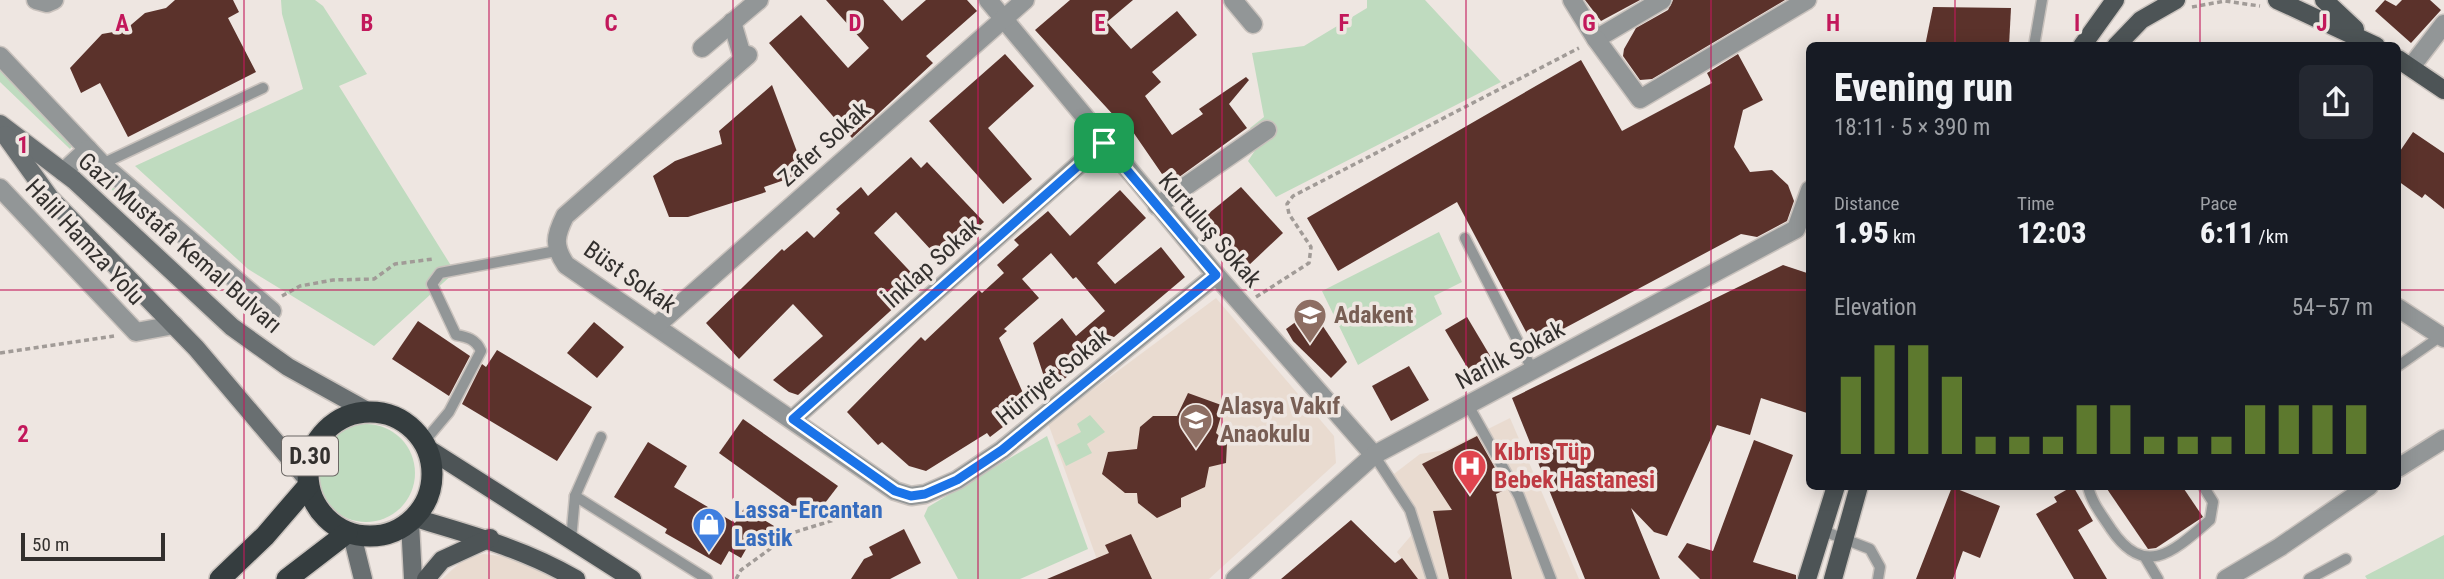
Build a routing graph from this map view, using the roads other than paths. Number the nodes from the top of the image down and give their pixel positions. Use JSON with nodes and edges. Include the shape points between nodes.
{"nodes":[{"id":1,"x":36,"y":0,"type":"edge"},
{"id":2,"x":54,"y":0,"type":"edge"},
{"id":3,"x":759,"y":0,"type":"edge"},
{"id":4,"x":988,"y":0,"type":"edge"},
{"id":5,"x":1025,"y":0,"type":"edge"},
{"id":6,"x":1233,"y":0,"type":"edge"},
{"id":7,"x":1572,"y":0,"type":"edge"},
{"id":8,"x":1662,"y":0,"type":"edge"},
{"id":9,"x":1807,"y":0,"type":"edge"},
{"id":10,"x":2042,"y":0,"type":"edge"},
{"id":11,"x":2115,"y":0,"type":"edge"},
{"id":12,"x":2324,"y":0,"type":"edge"},
{"id":13,"x":2338,"y":0,"type":"edge"},
{"id":14,"x":2270,"y":3,"type":"edge"},
{"id":15,"x":2180,"y":4,"type":"edge"},
{"id":16,"x":1003,"y":18,"type":"junction"},
{"id":17,"x":2344,"y":18,"type":"junction"},
{"id":18,"x":732,"y":22,"type":"junction"},
{"id":19,"x":2444,"y":23,"type":"edge"},
{"id":20,"x":1253,"y":24,"type":"dead end"},
{"id":21,"x":1596,"y":39,"type":"junction"},
{"id":22,"x":2035,"y":42,"type":"edge"},
{"id":23,"x":2085,"y":42,"type":"edge"},
{"id":24,"x":2120,"y":42,"type":"edge"},
{"id":25,"x":2371,"y":42,"type":"edge"},
{"id":26,"x":702,"y":48,"type":"dead end"},
{"id":27,"x":0,"y":56,"type":"edge"},
{"id":28,"x":2404,"y":63,"type":"edge"},
{"id":29,"x":263,"y":88,"type":"dead end"},
{"id":30,"x":2444,"y":90,"type":"edge"},
{"id":31,"x":0,"y":126,"type":"edge"},
{"id":32,"x":1268,"y":130,"type":"dead end"},
{"id":33,"x":1104,"y":143,"type":"junction"},
{"id":34,"x":88,"y":149,"type":"junction"},
{"id":35,"x":102,"y":164,"type":"junction"},
{"id":36,"x":63,"y":172,"type":"junction"},
{"id":37,"x":0,"y":188,"type":"edge"},
{"id":38,"x":1806,"y":201,"type":"edge"},
{"id":39,"x":1157,"y":206,"type":"junction"},
{"id":40,"x":1465,"y":238,"type":"dead end"},
{"id":41,"x":556,"y":251,"type":"junction"},
{"id":42,"x":1216,"y":275,"type":"junction"},
{"id":43,"x":2401,"y":310,"type":"edge"},
{"id":44,"x":272,"y":311,"type":"dead end"},
{"id":45,"x":174,"y":325,"type":"junction"},
{"id":46,"x":656,"y":326,"type":"junction"},
{"id":47,"x":2443,"y":337,"type":"edge"},
{"id":48,"x":2401,"y":364,"type":"edge"},
{"id":49,"x":1533,"y":371,"type":"junction"},
{"id":50,"x":1468,"y":405,"type":"junction"},
{"id":51,"x":369,"y":412,"type":"junction"},
{"id":52,"x":793,"y":419,"type":"junction"},
{"id":53,"x":601,"y":437,"type":"dead end"},
{"id":54,"x":2444,"y":439,"type":"edge"},
{"id":55,"x":425,"y":445,"type":"junction"},
{"id":56,"x":1374,"y":455,"type":"junction"},
{"id":57,"x":2401,"y":466,"type":"edge"},
{"id":58,"x":308,"y":482,"type":"junction"},
{"id":59,"x":1835,"y":490,"type":"edge"},
{"id":60,"x":1858,"y":490,"type":"edge"},
{"id":61,"x":2089,"y":490,"type":"edge"},
{"id":62,"x":2206,"y":490,"type":"edge"},
{"id":63,"x":2363,"y":490,"type":"edge"},
{"id":64,"x":575,"y":496,"type":"junction"},
{"id":65,"x":911,"y":496,"type":"joint"},
{"id":66,"x":412,"y":520,"type":"junction"},
{"id":67,"x":1820,"y":530,"type":"junction"},
{"id":68,"x":350,"y":534,"type":"junction"},
{"id":69,"x":490,"y":538,"type":"junction"},
{"id":70,"x":1844,"y":539,"type":"junction"},
{"id":71,"x":571,"y":540,"type":"junction"},
{"id":72,"x":2146,"y":559,"type":"junction"},
{"id":73,"x":2346,"y":559,"type":"dead end"},
{"id":74,"x":220,"y":579,"type":"edge"},
{"id":75,"x":287,"y":579,"type":"edge"},
{"id":76,"x":363,"y":579,"type":"edge"},
{"id":77,"x":413,"y":579,"type":"edge"},
{"id":78,"x":426,"y":579,"type":"edge"},
{"id":79,"x":576,"y":579,"type":"edge"},
{"id":80,"x":632,"y":579,"type":"edge"},
{"id":81,"x":707,"y":579,"type":"edge"},
{"id":82,"x":1235,"y":579,"type":"edge"},
{"id":83,"x":1432,"y":579,"type":"edge"},
{"id":84,"x":1550,"y":579,"type":"edge"},
{"id":85,"x":1807,"y":579,"type":"edge"},
{"id":86,"x":1833,"y":579,"type":"edge"},
{"id":87,"x":1878,"y":579,"type":"edge"},
{"id":88,"x":2158,"y":579,"type":"edge"},
{"id":89,"x":2226,"y":579,"type":"edge"},
{"id":90,"x":2309,"y":579,"type":"edge"}],
"edges":[{"from":1,"to":2,"type":"street"},
{"from":3,"to":18,"type":"street"},
{"from":4,"to":16,"type":"street","name":"Kurtuluş Sokak"},
{"from":5,"to":16,"type":"street","name":"Zafer Sokak"},
{"from":6,"to":20,"type":"street"},
{"from":7,"to":21,"type":"street"},
{"from":8,"to":21,"type":"street"},
{"from":9,"to":21,"type":"street","via":[[1640,99]]},
{"from":10,"to":22,"type":"lane"},
{"from":11,"to":23,"type":"main road"},
{"from":12,"to":17,"type":"main road"},
{"from":13,"to":17,"type":"lane"},
{"from":14,"to":25,"type":"main road"},
{"from":15,"to":24,"type":"main road","via":[[2141,20]]},
{"from":16,"to":33,"type":"street","name":"Kurtuluş Sokak"},
{"from":16,"to":46,"type":"street","name":"Zafer Sokak"},
{"from":17,"to":25,"type":"main road"},
{"from":18,"to":26,"type":"street"},
{"from":18,"to":41,"type":"street","name":"Büst Sokak","via":[[746,57],[565,216],[555,236]]},
{"from":19,"to":28,"type":"street"},
{"from":27,"to":34,"type":"street"},
{"from":28,"to":30,"type":"main road"},
{"from":29,"to":35,"type":"lane"},
{"from":31,"to":36,"type":"main road","name":"Gazi Mustafa Kemal Bulvarı"},
{"from":31,"to":45,"type":"main road","name":"Gazi Mustafa Kemal Bulvarı","via":[[50,198]]},
{"from":32,"to":39,"type":"street"},
{"from":33,"to":39,"type":"street","name":"Kurtuluş Sokak"},
{"from":33,"to":52,"type":"street","name":"İnklap Sokak"},
{"from":34,"to":35,"type":"street"},
{"from":34,"to":36,"type":"street"},
{"from":35,"to":44,"type":"street"},
{"from":36,"to":51,"type":"main road","name":"Gazi Mustafa Kemal Bulvarı","via":[[232,327],[288,366]]},
{"from":37,"to":45,"type":"street","name":"Halil Hamza Yolu","via":[[136,332]]},
{"from":38,"to":49,"type":"street","name":"Narlık Sokak","via":[[1796,229]]},
{"from":39,"to":42,"type":"street","name":"Kurtuluş Sokak"},
{"from":40,"to":49,"type":"lane"},
{"from":41,"to":46,"type":"street","name":"Büst Sokak","via":[[566,265]]},
{"from":41,"to":55,"type":"lane","via":[[440,273],[432,284],[456,335],[478,343],[481,351],[449,412]]},
{"from":42,"to":56,"type":"street","name":"Kurtuluş Sokak"},
{"from":42,"to":65,"type":"street","name":"Hürriyet Sokak","via":[[1002,450],[957,480]]},
{"from":43,"to":47,"type":"street"},
{"from":45,"to":58,"type":"main road","name":"Gazi Mustafa Kemal Bulvarı"},
{"from":46,"to":52,"type":"street","name":"Büst Sokak"},
{"from":47,"to":48,"type":"lane"},
{"from":49,"to":50,"type":"street","name":"Narlık Sokak"},
{"from":50,"to":56,"type":"street","name":"Narlık Sokak"},
{"from":50,"to":84,"type":"lane","via":[[1519,496]]},
{"from":51,"to":55,"type":"highway","via":[[404,421]]},
{"from":51,"to":58,"type":"highway","number":"D.30","via":[[349,415],[317,440],[309,458]]},
{"from":52,"to":65,"type":"street","name":"Büst Sokak","via":[[895,491]]},
{"from":53,"to":64,"type":"lane"},
{"from":54,"to":57,"type":"street"},
{"from":55,"to":66,"type":"highway","via":[[432,463],[432,485]]},
{"from":55,"to":71,"type":"main road"},
{"from":56,"to":82,"type":"street","name":"Narlık Sokak"},
{"from":56,"to":83,"type":"lane","via":[[1410,510]]},
{"from":58,"to":68,"type":"highway","number":"D.30","via":[[315,506],[329,522]]},
{"from":58,"to":74,"type":"highway","number":"D.30","via":[[265,536]]},
{"from":59,"to":67,"type":"main road"},
{"from":60,"to":70,"type":"main road"},
{"from":61,"to":72,"type":"lane","via":[[2125,550]]},
{"from":62,"to":72,"type":"lane","via":[[2213,502],[2210,520],[2161,555]]},
{"from":63,"to":89,"type":"street"},
{"from":64,"to":71,"type":"lane"},
{"from":64,"to":81,"type":"lane"},
{"from":66,"to":68,"type":"highway","via":[[393,533],[373,537]]},
{"from":66,"to":69,"type":"main road"},
{"from":66,"to":77,"type":"main road"},
{"from":67,"to":70,"type":"lane"},
{"from":67,"to":85,"type":"main road"},
{"from":68,"to":75,"type":"highway"},
{"from":68,"to":76,"type":"main road"},
{"from":69,"to":78,"type":"main road","via":[[443,560]]},
{"from":69,"to":79,"type":"main road"},
{"from":70,"to":86,"type":"main road"},
{"from":70,"to":87,"type":"lane","via":[[1870,549],[1880,567]]},
{"from":71,"to":80,"type":"main road"},
{"from":72,"to":88,"type":"lane"},
{"from":73,"to":90,"type":"lane"}]}
